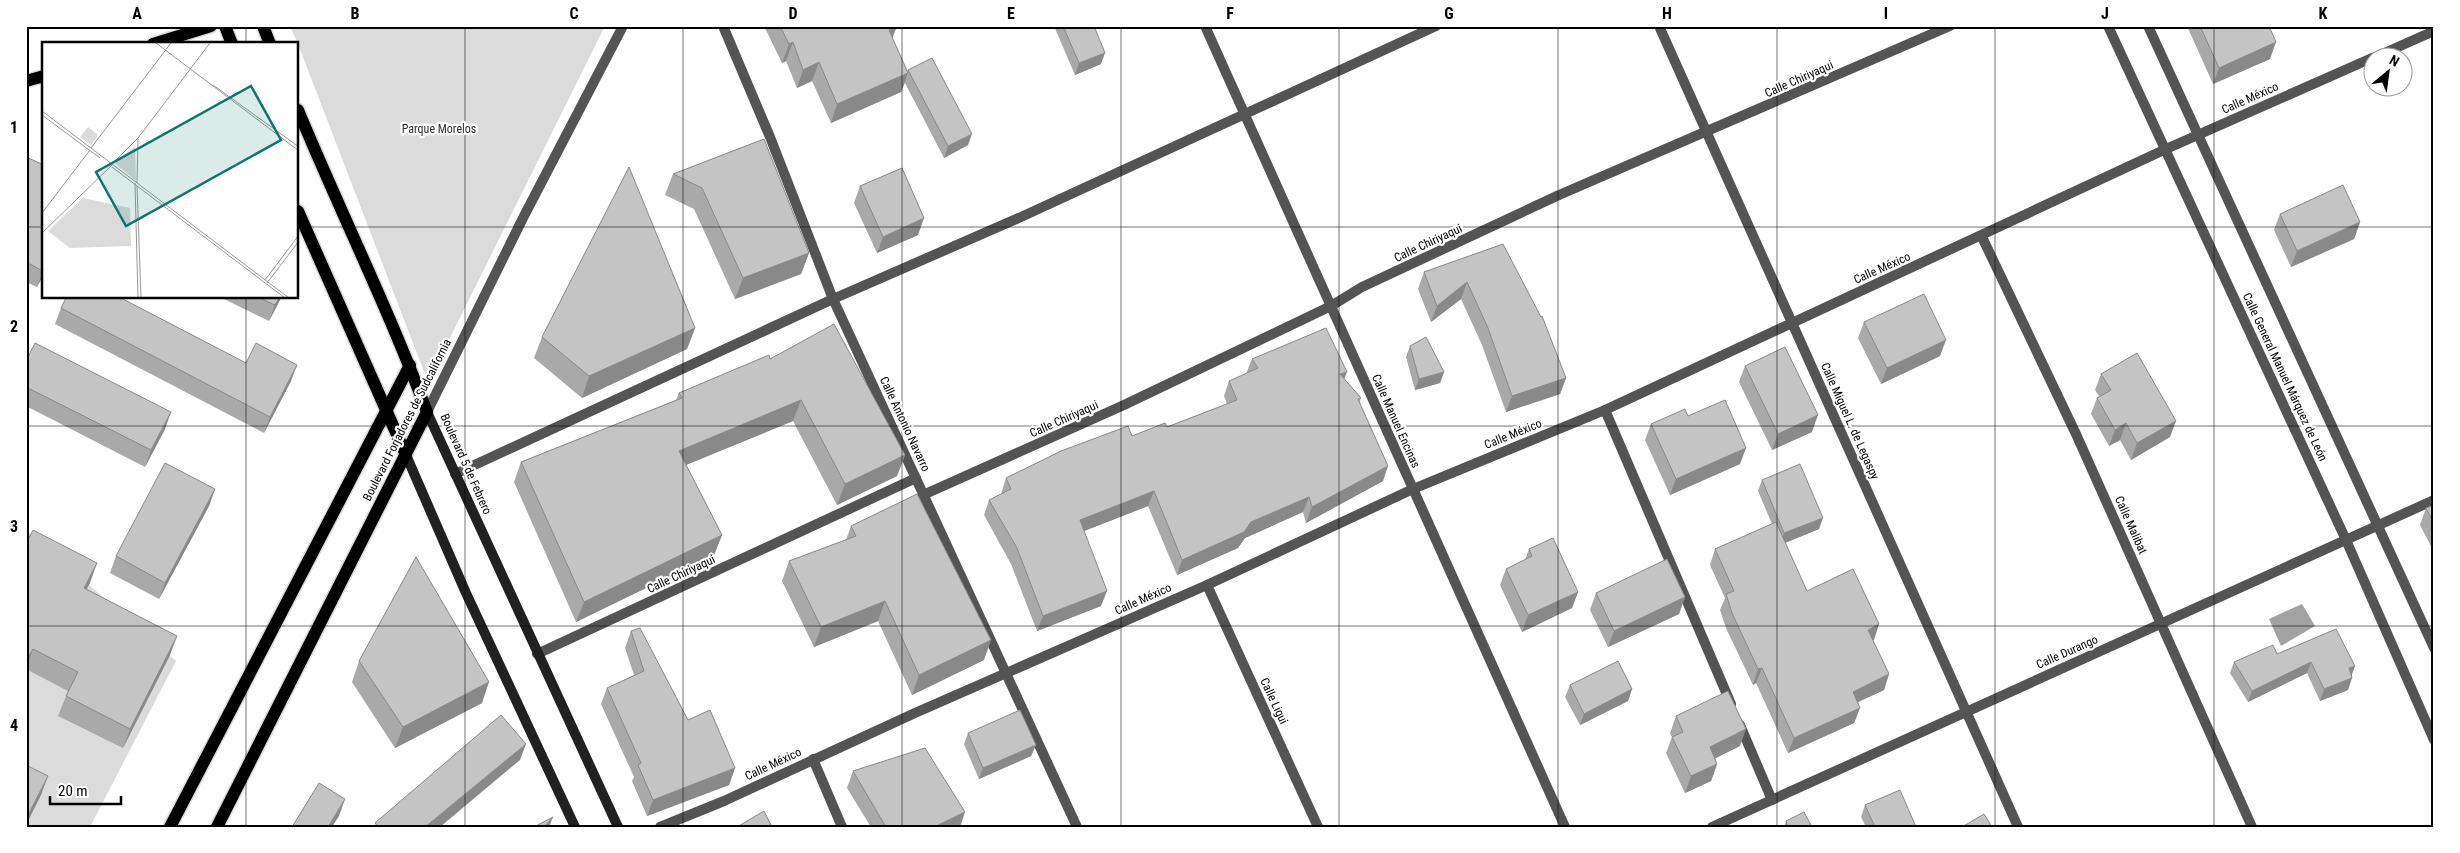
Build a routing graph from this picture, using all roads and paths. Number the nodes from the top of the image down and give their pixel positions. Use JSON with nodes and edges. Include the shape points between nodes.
{"nodes":[{"id":1,"x":211,"y":26,"type":"edge"},
{"id":2,"x":225,"y":26,"type":"edge"},
{"id":3,"x":262,"y":26,"type":"edge"},
{"id":4,"x":623,"y":26,"type":"edge"},
{"id":5,"x":723,"y":26,"type":"edge"},
{"id":6,"x":1205,"y":26,"type":"edge"},
{"id":7,"x":1436,"y":26,"type":"edge"},
{"id":8,"x":1659,"y":26,"type":"edge"},
{"id":9,"x":1950,"y":26,"type":"edge"},
{"id":10,"x":2108,"y":26,"type":"edge"},
{"id":11,"x":2148,"y":26,"type":"edge"},
{"id":12,"x":2434,"y":31,"type":"edge"},
{"id":13,"x":159,"y":42,"type":"edge"},
{"id":14,"x":231,"y":42,"type":"edge"},
{"id":15,"x":269,"y":42,"type":"edge"},
{"id":16,"x":2396,"y":48,"type":"edge"},
{"id":17,"x":2362,"y":63,"type":"edge"},
{"id":18,"x":42,"y":77,"type":"edge"},
{"id":19,"x":26,"y":81,"type":"edge"},
{"id":20,"x":299,"y":112,"type":"edge"},
{"id":21,"x":1244,"y":114,"type":"junction"},
{"id":22,"x":1707,"y":133,"type":"junction"},
{"id":23,"x":2199,"y":134,"type":"junction"},
{"id":24,"x":2166,"y":149,"type":"junction"},
{"id":25,"x":299,"y":213,"type":"edge"},
{"id":26,"x":1982,"y":237,"type":"junction"},
{"id":27,"x":833,"y":299,"type":"junction"},
{"id":28,"x":1331,"y":306,"type":"junction"},
{"id":29,"x":1792,"y":322,"type":"junction"},
{"id":30,"x":410,"y":365,"type":"junction"},
{"id":31,"x":387,"y":409,"type":"junction"},
{"id":32,"x":1605,"y":410,"type":"junction"},
{"id":33,"x":428,"y":412,"type":"junction"},
{"id":34,"x":406,"y":455,"type":"junction"},
{"id":35,"x":455,"y":474,"type":"junction"},
{"id":36,"x":916,"y":478,"type":"junction"},
{"id":37,"x":1413,"y":489,"type":"junction"},
{"id":38,"x":923,"y":495,"type":"junction"},
{"id":39,"x":2434,"y":500,"type":"edge"},
{"id":40,"x":2378,"y":525,"type":"junction"},
{"id":41,"x":2346,"y":540,"type":"junction"},
{"id":42,"x":1207,"y":585,"type":"junction"},
{"id":43,"x":2161,"y":623,"type":"junction"},
{"id":44,"x":2434,"y":648,"type":"edge"},
{"id":45,"x":537,"y":654,"type":"junction"},
{"id":46,"x":1005,"y":674,"type":"junction"},
{"id":47,"x":1966,"y":711,"type":"junction"},
{"id":48,"x":2434,"y":740,"type":"edge"},
{"id":49,"x":813,"y":759,"type":"junction"},
{"id":50,"x":1772,"y":800,"type":"junction"},
{"id":51,"x":170,"y":827,"type":"edge"},
{"id":52,"x":217,"y":827,"type":"edge"},
{"id":53,"x":575,"y":827,"type":"edge"},
{"id":54,"x":618,"y":827,"type":"edge"},
{"id":55,"x":660,"y":827,"type":"edge"},
{"id":56,"x":842,"y":827,"type":"edge"},
{"id":57,"x":1077,"y":827,"type":"edge"},
{"id":58,"x":1318,"y":827,"type":"edge"},
{"id":59,"x":1565,"y":827,"type":"edge"},
{"id":60,"x":1712,"y":827,"type":"edge"},
{"id":61,"x":2018,"y":827,"type":"edge"},
{"id":62,"x":2252,"y":827,"type":"edge"}],
"edges":[{"from":1,"to":13,"type":"main road"},
{"from":2,"to":14,"type":"main road"},
{"from":3,"to":15,"type":"main road"},
{"from":4,"to":33,"type":"street","name":"Boulevard Forjadores de Sudcalifornia","via":[[524,216]]},
{"from":5,"to":27,"type":"street","name":"Calle Antonio Navarro"},
{"from":6,"to":21,"type":"street","name":"Calle Manuel Encinas"},
{"from":7,"to":21,"type":"street"},
{"from":8,"to":22,"type":"street","name":"Calle Miguel L. de Legaspy"},
{"from":9,"to":22,"type":"street","name":"Calle Chiriyaqui"},
{"from":10,"to":24,"type":"street","name":"Calle General Manuel Márquez de León"},
{"from":11,"to":23,"type":"street","name":"Calle General Manuel Márquez de León"},
{"from":12,"to":16,"type":"street","name":"Calle México"},
{"from":17,"to":23,"type":"street","name":"Calle México"},
{"from":18,"to":19,"type":"main road"},
{"from":20,"to":30,"type":"main road","name":"Boulevard 5 de Febrero"},
{"from":21,"to":27,"type":"street","via":[[1022,217]]},
{"from":21,"to":28,"type":"street","name":"Calle Manuel Encinas"},
{"from":22,"to":28,"type":"street","name":"Calle Chiriyaqui","via":[[1550,200],[1362,287]]},
{"from":22,"to":29,"type":"street","name":"Calle Miguel L. de Legaspy"},
{"from":23,"to":24,"type":"street","name":"Calle México"},
{"from":23,"to":40,"type":"street","name":"Calle General Manuel Márquez de León"},
{"from":24,"to":26,"type":"street","name":"Calle México"},
{"from":24,"to":41,"type":"street","name":"Calle General Manuel Márquez de León"},
{"from":25,"to":31,"type":"main road"},
{"from":26,"to":29,"type":"street","name":"Calle México"},
{"from":26,"to":43,"type":"street","name":"Calle Malibat"},
{"from":27,"to":35,"type":"street"},
{"from":27,"to":36,"type":"street","name":"Calle Antonio Navarro"},
{"from":28,"to":37,"type":"street","name":"Calle Manuel Encinas"},
{"from":28,"to":38,"type":"street","name":"Calle Chiriyaqui","via":[[1124,405]]},
{"from":29,"to":32,"type":"street","name":"Calle México"},
{"from":29,"to":47,"type":"street","name":"Calle Miguel L. de Legaspy"},
{"from":30,"to":31,"type":"main road","name":"Boulevard Forjadores de Sudcalifornia"},
{"from":30,"to":33,"type":"main road","name":"Boulevard 5 de Febrero"},
{"from":31,"to":34,"type":"main road"},
{"from":31,"to":51,"type":"main road","name":"Boulevard Forjadores de Sudcalifornia"},
{"from":32,"to":37,"type":"street","name":"Calle México"},
{"from":32,"to":50,"type":"street"},
{"from":33,"to":34,"type":"main road","name":"Boulevard Forjadores de Sudcalifornia"},
{"from":33,"to":35,"type":"main road","name":"Boulevard 5 de Febrero"},
{"from":34,"to":52,"type":"main road","name":"Boulevard Forjadores de Sudcalifornia"},
{"from":34,"to":53,"type":"main road","via":[[470,602]]},
{"from":35,"to":45,"type":"main road","name":"Boulevard 5 de Febrero"},
{"from":36,"to":38,"type":"street","name":"Calle Antonio Navarro"},
{"from":36,"to":45,"type":"street","name":"Calle Chiriyaqui"},
{"from":37,"to":42,"type":"street","name":"Calle México"},
{"from":37,"to":59,"type":"street","name":"Calle Manuel Encinas"},
{"from":38,"to":46,"type":"street","name":"Calle Antonio Navarro"},
{"from":39,"to":40,"type":"street","name":"Calle Durango"},
{"from":40,"to":41,"type":"street","name":"Calle Durango"},
{"from":40,"to":44,"type":"street","name":"Calle General Manuel Márquez de León"},
{"from":41,"to":43,"type":"street","name":"Calle Durango"},
{"from":41,"to":48,"type":"street","name":"Calle General Manuel Márquez de León"},
{"from":42,"to":46,"type":"street","name":"Calle México"},
{"from":42,"to":58,"type":"street","name":"Calle Ligui"},
{"from":43,"to":47,"type":"street","name":"Calle Durango"},
{"from":43,"to":62,"type":"street","name":"Calle Malibat"},
{"from":45,"to":54,"type":"main road","name":"Boulevard 5 de Febrero"},
{"from":46,"to":49,"type":"street","name":"Calle México"},
{"from":46,"to":57,"type":"street","name":"Calle Antonio Navarro"},
{"from":47,"to":50,"type":"street","name":"Calle Durango"},
{"from":47,"to":61,"type":"street","name":"Calle Miguel L. de Legaspy"},
{"from":49,"to":55,"type":"street","name":"Calle México"},
{"from":49,"to":56,"type":"street"},
{"from":50,"to":60,"type":"street","name":"Calle Durango"}]}
